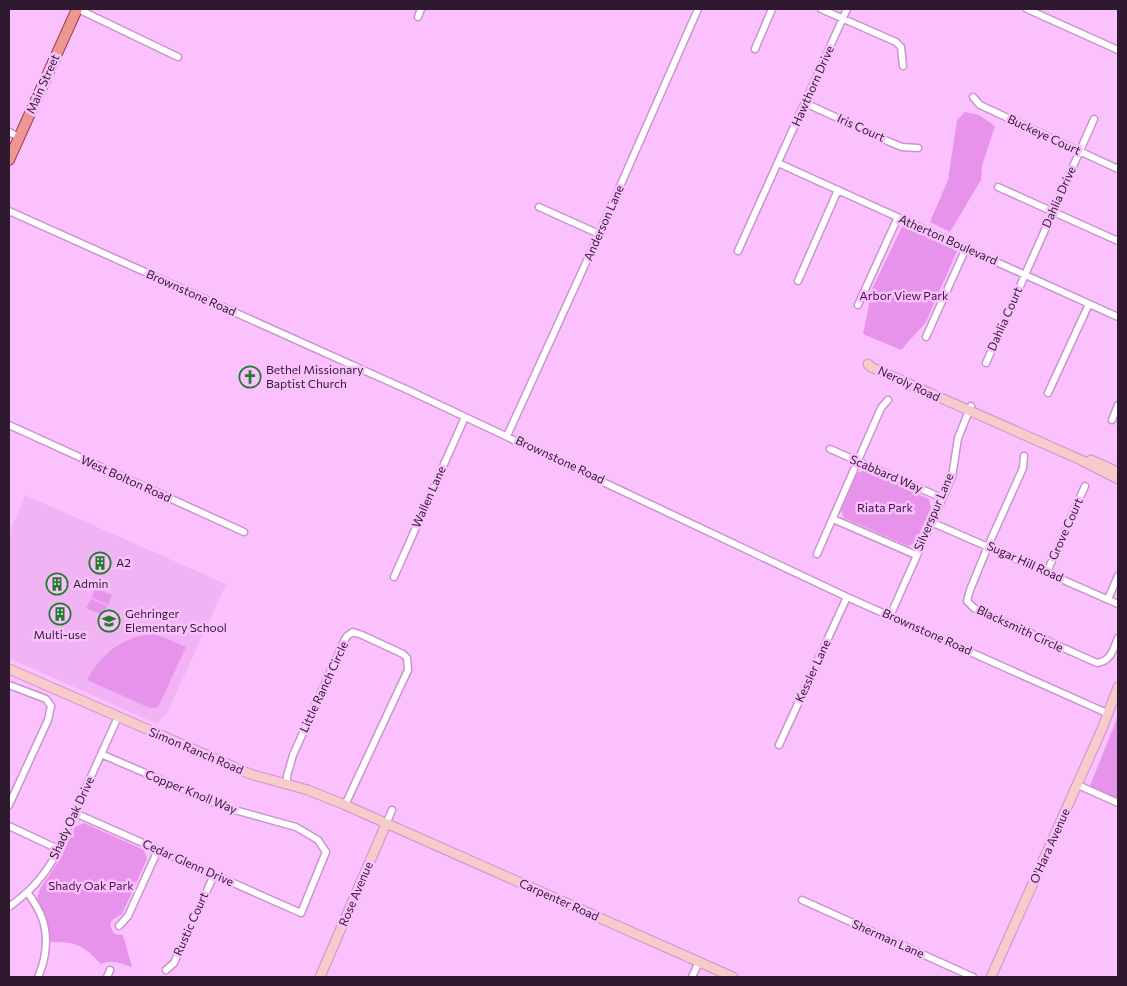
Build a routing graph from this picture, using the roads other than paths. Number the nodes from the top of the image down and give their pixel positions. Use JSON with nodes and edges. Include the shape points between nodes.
{"nodes":[{"id":1,"x":77,"y":9,"type":"edge"},
{"id":2,"x":421,"y":9,"type":"edge"},
{"id":3,"x":698,"y":9,"type":"edge"},
{"id":4,"x":772,"y":9,"type":"edge"},
{"id":5,"x":821,"y":9,"type":"edge"},
{"id":6,"x":847,"y":9,"type":"edge"},
{"id":7,"x":1027,"y":9,"type":"edge"},
{"id":8,"x":418,"y":17,"type":"dead end"},
{"id":9,"x":843,"y":19,"type":"junction"},
{"id":10,"x":755,"y":49,"type":"dead end"},
{"id":11,"x":1118,"y":50,"type":"edge"},
{"id":12,"x":178,"y":57,"type":"dead end"},
{"id":13,"x":903,"y":66,"type":"dead end"},
{"id":14,"x":973,"y":97,"type":"dead end"},
{"id":15,"x":805,"y":103,"type":"junction"},
{"id":16,"x":1094,"y":120,"type":"dead end"},
{"id":17,"x":9,"y":132,"type":"edge"},
{"id":18,"x":19,"y":137,"type":"junction"},
{"id":19,"x":918,"y":148,"type":"dead end"},
{"id":20,"x":1079,"y":151,"type":"junction"},
{"id":21,"x":9,"y":160,"type":"edge"},
{"id":22,"x":778,"y":163,"type":"junction"},
{"id":23,"x":1118,"y":169,"type":"edge"},
{"id":24,"x":998,"y":187,"type":"dead end"},
{"id":25,"x":838,"y":190,"type":"junction"},
{"id":26,"x":539,"y":207,"type":"dead end"},
{"id":27,"x":9,"y":212,"type":"edge"},
{"id":28,"x":1052,"y":212,"type":"junction"},
{"id":29,"x":898,"y":217,"type":"junction"},
{"id":30,"x":599,"y":234,"type":"junction"},
{"id":31,"x":1118,"y":241,"type":"edge"},
{"id":32,"x":966,"y":248,"type":"junction"},
{"id":33,"x":738,"y":251,"type":"dead end"},
{"id":34,"x":1024,"y":275,"type":"junction"},
{"id":35,"x":798,"y":281,"type":"dead end"},
{"id":36,"x":1089,"y":304,"type":"junction"},
{"id":37,"x":858,"y":305,"type":"dead end"},
{"id":38,"x":1118,"y":317,"type":"edge"},
{"id":39,"x":926,"y":338,"type":"dead end"},
{"id":40,"x":986,"y":363,"type":"dead end"},
{"id":41,"x":1048,"y":393,"type":"dead end"},
{"id":42,"x":888,"y":400,"type":"dead end"},
{"id":43,"x":1118,"y":405,"type":"edge"},
{"id":44,"x":970,"y":409,"type":"junction"},
{"id":45,"x":465,"y":416,"type":"junction"},
{"id":46,"x":1112,"y":420,"type":"dead end"},
{"id":47,"x":9,"y":426,"type":"edge"},
{"id":48,"x":507,"y":436,"type":"junction"},
{"id":49,"x":830,"y":449,"type":"dead end"},
{"id":50,"x":1024,"y":456,"type":"dead end"},
{"id":51,"x":858,"y":462,"type":"junction"},
{"id":52,"x":1118,"y":472,"type":"edge"},
{"id":53,"x":1118,"y":480,"type":"edge"},
{"id":54,"x":1085,"y":486,"type":"dead end"},
{"id":55,"x":942,"y":498,"type":"junction"},
{"id":56,"x":834,"y":519,"type":"junction"},
{"id":57,"x":931,"y":522,"type":"junction"},
{"id":58,"x":244,"y":532,"type":"dead end"},
{"id":59,"x":988,"y":546,"type":"junction"},
{"id":60,"x":817,"y":554,"type":"dead end"},
{"id":61,"x":916,"y":555,"type":"junction"},
{"id":62,"x":1047,"y":572,"type":"junction"},
{"id":63,"x":1118,"y":576,"type":"edge"},
{"id":64,"x":394,"y":577,"type":"dead end"},
{"id":65,"x":847,"y":597,"type":"junction"},
{"id":66,"x":1108,"y":599,"type":"junction"},
{"id":67,"x":1118,"y":604,"type":"edge"},
{"id":68,"x":890,"y":616,"type":"junction"},
{"id":69,"x":1118,"y":638,"type":"edge"},
{"id":70,"x":9,"y":669,"type":"edge"},
{"id":71,"x":9,"y":685,"type":"edge"},
{"id":72,"x":1118,"y":687,"type":"edge"},
{"id":73,"x":1118,"y":700,"type":"edge"},
{"id":74,"x":1109,"y":714,"type":"junction"},
{"id":75,"x":118,"y":717,"type":"junction"},
{"id":76,"x":778,"y":745,"type":"dead end"},
{"id":77,"x":101,"y":754,"type":"junction"},
{"id":78,"x":287,"y":785,"type":"junction"},
{"id":79,"x":1078,"y":785,"type":"junction"},
{"id":80,"x":1118,"y":803,"type":"edge"},
{"id":81,"x":9,"y":805,"type":"edge"},
{"id":82,"x":345,"y":805,"type":"junction"},
{"id":83,"x":392,"y":810,"type":"dead end"},
{"id":84,"x":75,"y":814,"type":"junction"},
{"id":85,"x":386,"y":824,"type":"junction"},
{"id":86,"x":9,"y":826,"type":"edge"},
{"id":87,"x":58,"y":849,"type":"junction"},
{"id":88,"x":158,"y":850,"type":"junction"},
{"id":89,"x":214,"y":875,"type":"junction"},
{"id":90,"x":28,"y":893,"type":"junction"},
{"id":91,"x":802,"y":900,"type":"dead end"},
{"id":92,"x":9,"y":907,"type":"edge"},
{"id":93,"x":301,"y":913,"type":"joint"},
{"id":94,"x":119,"y":926,"type":"dead end"},
{"id":95,"x":699,"y":962,"type":"junction"},
{"id":96,"x":110,"y":970,"type":"dead end"},
{"id":97,"x":166,"y":970,"type":"dead end"},
{"id":98,"x":38,"y":977,"type":"edge"},
{"id":99,"x":107,"y":977,"type":"edge"},
{"id":100,"x":320,"y":977,"type":"edge"},
{"id":101,"x":692,"y":977,"type":"edge"},
{"id":102,"x":733,"y":977,"type":"edge"},
{"id":103,"x":973,"y":977,"type":"edge"},
{"id":104,"x":991,"y":977,"type":"edge"}],
"edges":[{"from":1,"to":12,"type":"street"},
{"from":1,"to":18,"type":"main road","name":"Main Street"},
{"from":2,"to":8,"type":"street"},
{"from":3,"to":30,"type":"street","name":"Anderson Lane"},
{"from":4,"to":10,"type":"street"},
{"from":5,"to":9,"type":"street"},
{"from":6,"to":9,"type":"street","name":"Hawthorn Drive"},
{"from":7,"to":11,"type":"street"},
{"from":9,"to":13,"type":"street","via":[[896,42],[901,47]]},
{"from":9,"to":15,"type":"street","name":"Hawthorn Drive"},
{"from":14,"to":20,"type":"street","name":"Buckeye Court","via":[[980,105]]},
{"from":15,"to":19,"type":"street","name":"Iris Court","via":[[892,143]]},
{"from":15,"to":22,"type":"street","name":"Hawthorn Drive"},
{"from":16,"to":20,"type":"street","name":"Dahlia Drive"},
{"from":17,"to":18,"type":"street"},
{"from":18,"to":21,"type":"main road","name":"Main Street"},
{"from":20,"to":23,"type":"street","name":"Buckeye Court"},
{"from":20,"to":28,"type":"street","name":"Dahlia Drive"},
{"from":22,"to":25,"type":"street","name":"Atherton Boulevard"},
{"from":22,"to":33,"type":"street","name":"Hawthorn Drive"},
{"from":24,"to":28,"type":"street"},
{"from":25,"to":29,"type":"street","name":"Atherton Boulevard"},
{"from":25,"to":35,"type":"street"},
{"from":26,"to":30,"type":"street"},
{"from":27,"to":45,"type":"street","name":"Brownstone Road"},
{"from":28,"to":31,"type":"street"},
{"from":28,"to":34,"type":"street","name":"Dahlia Drive"},
{"from":29,"to":32,"type":"street","name":"Atherton Boulevard"},
{"from":29,"to":37,"type":"street"},
{"from":30,"to":48,"type":"street","name":"Anderson Lane"},
{"from":32,"to":34,"type":"street","name":"Atherton Boulevard"},
{"from":32,"to":39,"type":"street"},
{"from":34,"to":36,"type":"street","name":"Atherton Boulevard"},
{"from":34,"to":40,"type":"street","name":"Dahlia Court"},
{"from":36,"to":38,"type":"street","name":"Atherton Boulevard"},
{"from":36,"to":41,"type":"street"},
{"from":42,"to":51,"type":"street","via":[[881,408]]},
{"from":43,"to":46,"type":"street"},
{"from":44,"to":44,"type":"street","name":"Neroly Road","via":[[872,364],[868,364],[871,367]]},
{"from":44,"to":52,"type":"street","name":"Neroly Road"},
{"from":44,"to":53,"type":"street","name":"Neroly Road"},
{"from":44,"to":55,"type":"street","name":"Silverspur Lane","via":[[958,438],[952,477]]},
{"from":45,"to":48,"type":"street","name":"Brownstone Road"},
{"from":45,"to":64,"type":"street","name":"Wallen Lane"},
{"from":47,"to":58,"type":"street","name":"West Bolton Road"},
{"from":48,"to":65,"type":"street","name":"Brownstone Road"},
{"from":49,"to":51,"type":"street","name":"Scabbard Way"},
{"from":50,"to":59,"type":"street","via":[[1023,468]]},
{"from":51,"to":55,"type":"street","name":"Scabbard Way"},
{"from":51,"to":56,"type":"street"},
{"from":54,"to":62,"type":"street","name":"Grove Court"},
{"from":55,"to":57,"type":"street","name":"Silverspur Lane"},
{"from":56,"to":60,"type":"street"},
{"from":56,"to":61,"type":"street"},
{"from":57,"to":59,"type":"street","name":"Sugar Hill Road"},
{"from":57,"to":61,"type":"street","name":"Silverspur Lane"},
{"from":59,"to":62,"type":"street","name":"Sugar Hill Road"},
{"from":59,"to":69,"type":"street","name":"Blacksmith Circle","via":[[968,596],[967,601],[974,608],[1097,662],[1110,658]]},
{"from":61,"to":68,"type":"street","name":"Silverspur Lane"},
{"from":62,"to":66,"type":"street","name":"Sugar Hill Road"},
{"from":63,"to":66,"type":"street"},
{"from":65,"to":68,"type":"street","name":"Brownstone Road"},
{"from":65,"to":76,"type":"street","name":"Kessler Lane"},
{"from":66,"to":67,"type":"street","name":"Sugar Hill Road"},
{"from":68,"to":74,"type":"street","name":"Brownstone Road"},
{"from":70,"to":75,"type":"street","name":"Simon Ranch Road"},
{"from":71,"to":81,"type":"street","via":[[46,699],[51,706],[48,720]]},
{"from":72,"to":74,"type":"street","name":"O'Hara Avenue"},
{"from":73,"to":74,"type":"street","name":"O'Hara Avenue"},
{"from":74,"to":79,"type":"street","name":"O'Hara Avenue"},
{"from":75,"to":77,"type":"street","name":"Shady Oak Drive"},
{"from":75,"to":78,"type":"street","name":"Simon Ranch Road","via":[[250,774]]},
{"from":77,"to":84,"type":"street","name":"Shady Oak Drive"},
{"from":77,"to":93,"type":"street","name":"Copper Knoll Way","via":[[224,807],[296,827],[318,840],[326,852]]},
{"from":78,"to":82,"type":"street","name":"Simon Ranch Road"},
{"from":78,"to":82,"type":"street","name":"Little Ranch Circle","via":[[293,755],[344,641],[353,632],[362,635],[403,654],[407,658],[408,670]]},
{"from":79,"to":80,"type":"street"},
{"from":79,"to":104,"type":"street","name":"O'Hara Avenue"},
{"from":82,"to":85,"type":"street","name":"Simon Ranch Road"},
{"from":83,"to":85,"type":"street","name":"Rose Avenue"},
{"from":84,"to":87,"type":"street","name":"Shady Oak Drive"},
{"from":84,"to":88,"type":"street","name":"Cedar Glenn Drive"},
{"from":85,"to":95,"type":"street","name":"Carpenter Road"},
{"from":85,"to":100,"type":"street","name":"Rose Avenue"},
{"from":86,"to":87,"type":"street"},
{"from":87,"to":90,"type":"street","name":"Shady Oak Drive","via":[[42,878]]},
{"from":88,"to":89,"type":"street","name":"Cedar Glenn Drive"},
{"from":88,"to":94,"type":"street","via":[[128,916]]},
{"from":89,"to":93,"type":"street","name":"Cedar Glenn Drive"},
{"from":89,"to":97,"type":"street","name":"Rustic Court","via":[[174,963]]},
{"from":90,"to":92,"type":"street","name":"Shady Oak Drive"},
{"from":90,"to":98,"type":"street","via":[[42,918],[46,940]]},
{"from":91,"to":103,"type":"street","name":"Sherman Lane"},
{"from":95,"to":101,"type":"street"},
{"from":95,"to":102,"type":"street","name":"Carpenter Road"},
{"from":96,"to":99,"type":"street"}]}
